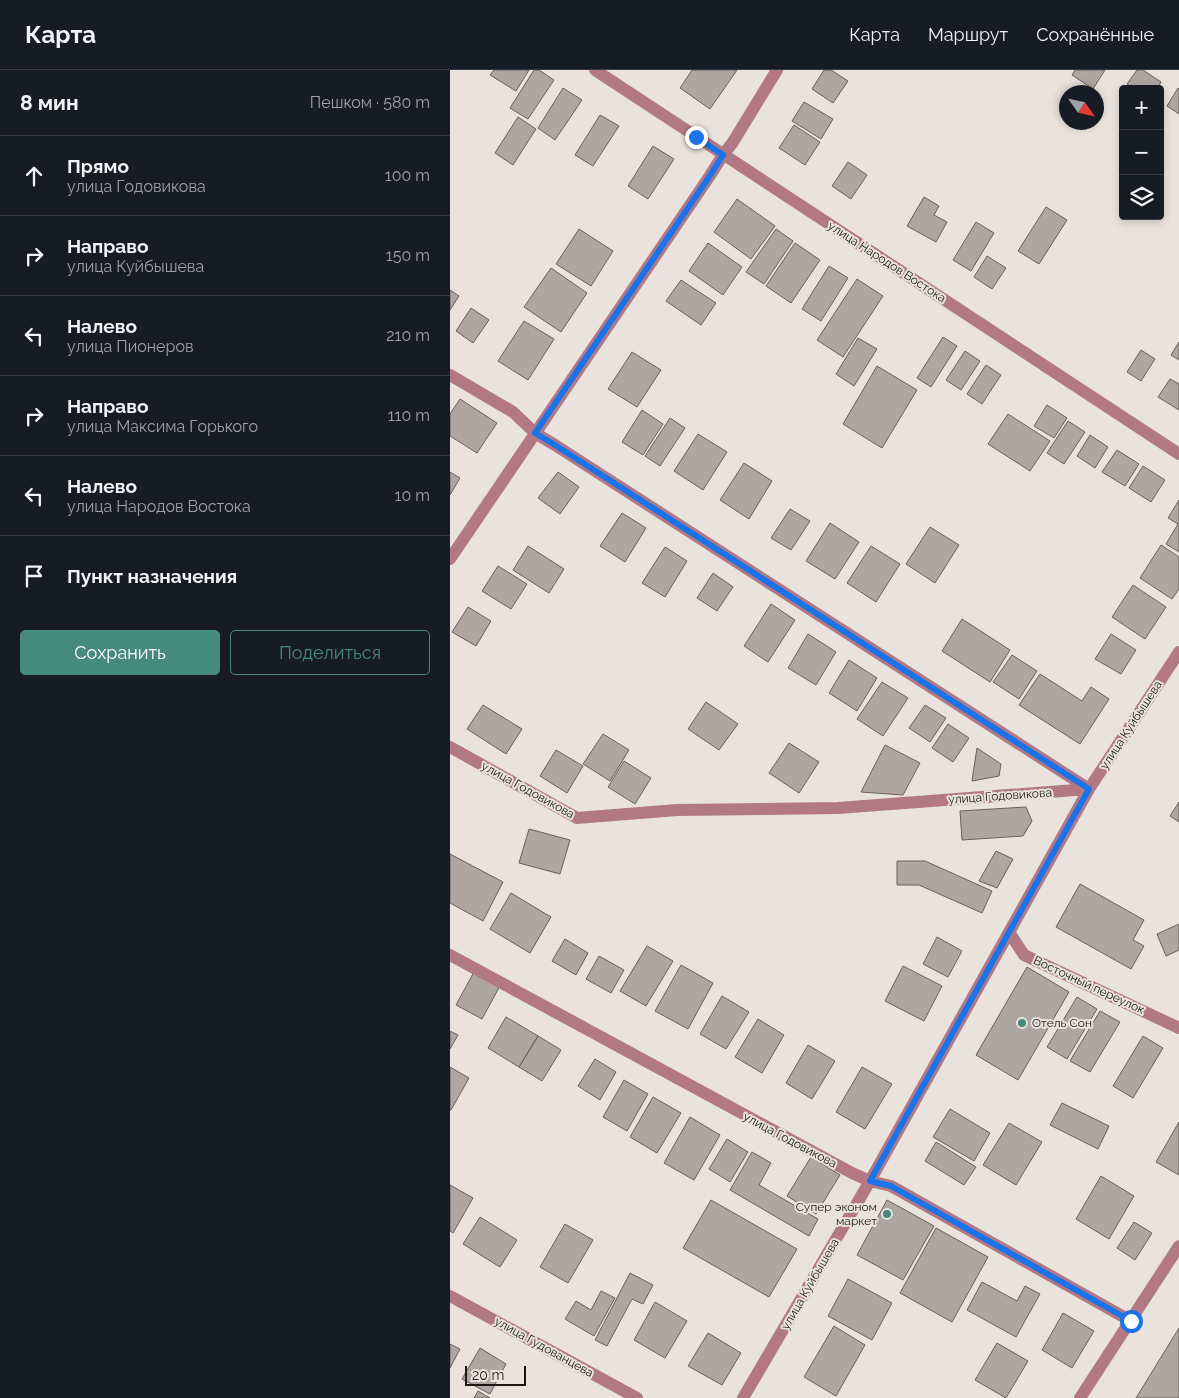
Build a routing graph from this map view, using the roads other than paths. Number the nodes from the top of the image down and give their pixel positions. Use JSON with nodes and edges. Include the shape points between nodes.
{"nodes":[{"id":1,"x":595,"y":70,"type":"edge"},
{"id":2,"x":777,"y":70,"type":"edge"},
{"id":3,"x":723,"y":155,"type":"junction"},
{"id":4,"x":450,"y":375,"type":"edge"},
{"id":5,"x":535,"y":433,"type":"junction"},
{"id":6,"x":1179,"y":454,"type":"edge"},
{"id":7,"x":450,"y":560,"type":"edge"},
{"id":8,"x":1179,"y":652,"type":"edge"},
{"id":9,"x":450,"y":747,"type":"edge"},
{"id":10,"x":1089,"y":789,"type":"junction"},
{"id":11,"x":1009,"y":932,"type":"junction"},
{"id":12,"x":450,"y":955,"type":"edge"},
{"id":13,"x":1179,"y":1028,"type":"edge"},
{"id":14,"x":870,"y":1181,"type":"junction"},
{"id":15,"x":1179,"y":1246,"type":"edge"},
{"id":16,"x":450,"y":1296,"type":"edge"},
{"id":17,"x":1131,"y":1321,"type":"junction"},
{"id":18,"x":637,"y":1398,"type":"edge"},
{"id":19,"x":744,"y":1398,"type":"edge"},
{"id":20,"x":1080,"y":1398,"type":"edge"}],
"edges":[{"from":1,"to":3,"type":"street","name":"улица Народов Востока"},
{"from":2,"to":3,"type":"street"},
{"from":3,"to":5,"type":"street"},
{"from":3,"to":6,"type":"street","name":"улица Народов Востока"},
{"from":4,"to":5,"type":"street","via":[[512,412]]},
{"from":5,"to":7,"type":"street"},
{"from":5,"to":10,"type":"street"},
{"from":8,"to":10,"type":"street","name":"улица Куйбышева"},
{"from":9,"to":10,"type":"street","name":"улица Годовикова","via":[[577,818],[677,810],[838,808]]},
{"from":10,"to":11,"type":"street","name":"улица Куйбышева"},
{"from":11,"to":13,"type":"street","name":"Восточный переулок","via":[[1024,955]]},
{"from":11,"to":14,"type":"street","name":"улица Куйбышева"},
{"from":12,"to":14,"type":"street","name":"улица Годовикова"},
{"from":14,"to":17,"type":"street","name":"улица Годовикова","via":[[891,1186]]},
{"from":14,"to":19,"type":"street","name":"улица Куйбышева"},
{"from":15,"to":17,"type":"street"},
{"from":16,"to":18,"type":"street","name":"улица Гудованцева"},
{"from":17,"to":20,"type":"street"}]}
